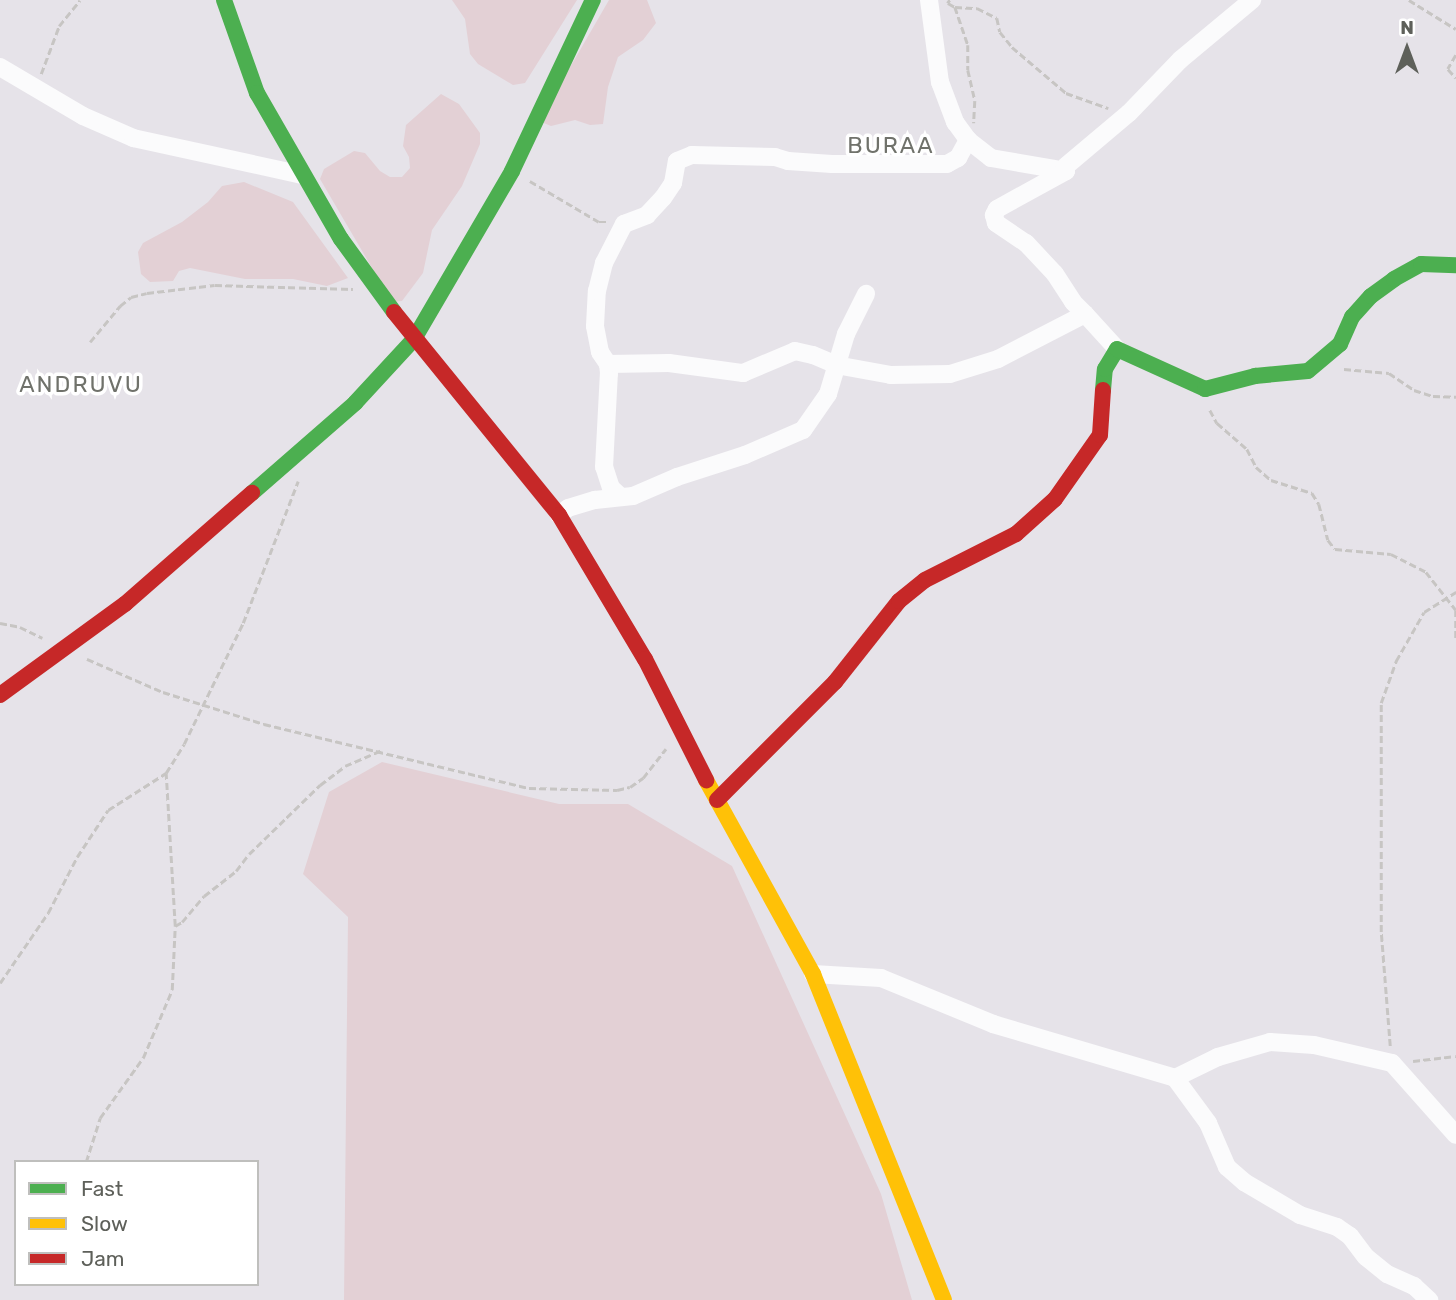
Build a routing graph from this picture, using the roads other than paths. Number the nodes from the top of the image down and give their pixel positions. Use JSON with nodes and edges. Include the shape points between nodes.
{"nodes":[{"id":1,"x":224,"y":0,"type":"edge"},
{"id":2,"x":593,"y":0,"type":"edge"},
{"id":3,"x":929,"y":0,"type":"edge"},
{"id":4,"x":1252,"y":0,"type":"edge"},
{"id":5,"x":0,"y":67,"type":"edge"},
{"id":6,"x":968,"y":140,"type":"junction"},
{"id":7,"x":1066,"y":171,"type":"junction"},
{"id":8,"x":302,"y":175,"type":"junction"},
{"id":9,"x":1456,"y":265,"type":"edge"},
{"id":10,"x":866,"y":294,"type":"dead end"},
{"id":11,"x":1085,"y":314,"type":"junction"},
{"id":12,"x":414,"y":339,"type":"junction"},
{"id":13,"x":1117,"y":349,"type":"junction"},
{"id":14,"x":608,"y":364,"type":"junction"},
{"id":15,"x":836,"y":366,"type":"junction"},
{"id":16,"x":621,"y":497,"type":"junction"},
{"id":17,"x":559,"y":515,"type":"junction"},
{"id":18,"x":0,"y":695,"type":"edge"},
{"id":19,"x":717,"y":800,"type":"junction"},
{"id":20,"x":813,"y":974,"type":"junction"},
{"id":21,"x":1175,"y":1078,"type":"junction"},
{"id":22,"x":1456,"y":1135,"type":"edge"},
{"id":23,"x":944,"y":1300,"type":"edge"},
{"id":24,"x":1429,"y":1300,"type":"edge"}],
"edges":[{"from":1,"to":8,"type":"street","via":[[257,93]]},
{"from":2,"to":12,"type":"street","via":[[512,171]]},
{"from":3,"to":6,"type":"street","via":[[940,82]]},
{"from":4,"to":7,"type":"street","via":[[1180,60],[1129,113],[1066,166]]},
{"from":5,"to":8,"type":"street","via":[[83,116],[133,138]]},
{"from":6,"to":7,"type":"street","via":[[992,158]]},
{"from":6,"to":14,"type":"street","via":[[958,158],[947,164],[683,156],[663,198],[647,215],[624,224],[604,263],[594,309],[600,352]]},
{"from":7,"to":11,"type":"street","via":[[997,209],[994,215],[996,223],[1026,243],[1055,274]]},
{"from":8,"to":12,"type":"street"},
{"from":9,"to":13,"type":"street","via":[[1421,264],[1371,296],[1352,317],[1340,344],[1316,369],[1255,376],[1205,389]]},
{"from":10,"to":15,"type":"street"},
{"from":11,"to":13,"type":"street"},
{"from":11,"to":15,"type":"street","via":[[971,370],[904,377]]},
{"from":12,"to":17,"type":"street"},
{"from":12,"to":18,"type":"street","via":[[355,403],[125,604]]},
{"from":13,"to":19,"type":"street","via":[[1105,369],[1100,435],[1055,499],[1016,534],[925,580],[900,601],[835,682]]},
{"from":14,"to":15,"type":"street","via":[[668,363],[743,373],[794,351]]},
{"from":14,"to":16,"type":"street","via":[[604,467],[611,488]]},
{"from":15,"to":16,"type":"street","via":[[822,406],[803,430]]},
{"from":16,"to":17,"type":"street","via":[[568,508]]},
{"from":17,"to":19,"type":"street","via":[[639,649]]},
{"from":19,"to":20,"type":"street"},
{"from":20,"to":21,"type":"street","via":[[881,978],[993,1024]]},
{"from":20,"to":23,"type":"street"},
{"from":21,"to":22,"type":"street","via":[[1218,1057],[1270,1042],[1314,1045],[1392,1063]]},
{"from":21,"to":24,"type":"street","via":[[1208,1123],[1227,1167],[1300,1215],[1328,1222],[1350,1236],[1366,1257]]}]}
